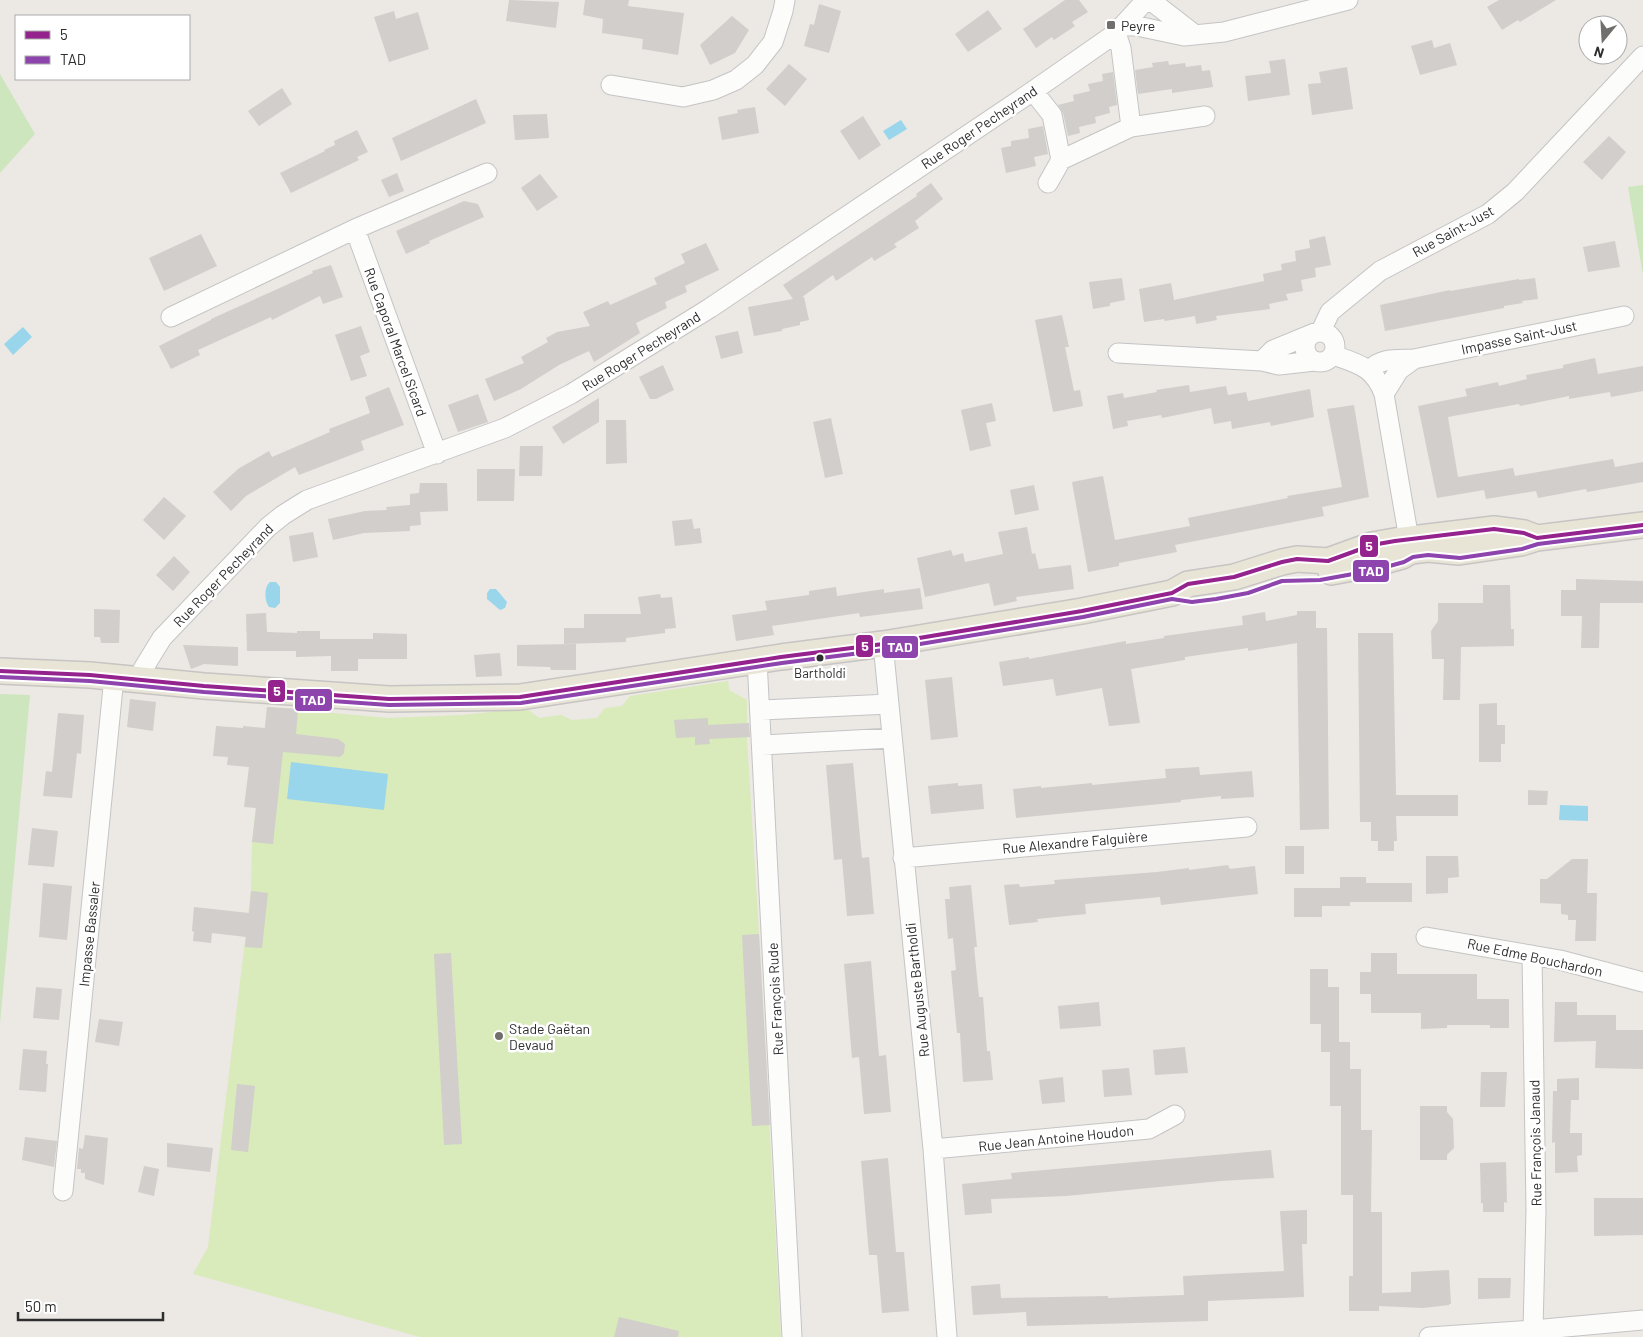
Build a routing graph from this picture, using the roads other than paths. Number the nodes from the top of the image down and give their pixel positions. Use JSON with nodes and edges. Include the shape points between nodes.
{"nodes":[{"id":1,"x":785,"y":0,"type":"edge"},
{"id":2,"x":1146,"y":0,"type":"edge"},
{"id":3,"x":1150,"y":0,"type":"edge"},
{"id":4,"x":1348,"y":0,"type":"edge"},
{"id":5,"x":1119,"y":30,"type":"junction"},
{"id":6,"x":1194,"y":34,"type":"junction"},
{"id":7,"x":1643,"y":56,"type":"edge"},
{"id":8,"x":611,"y":85,"type":"dead end"},
{"id":9,"x":1032,"y":91,"type":"junction"},
{"id":10,"x":1205,"y":116,"type":"dead end"},
{"id":11,"x":1131,"y":127,"type":"junction"},
{"id":12,"x":1061,"y":160,"type":"junction"},
{"id":13,"x":488,"y":173,"type":"dead end"},
{"id":14,"x":1048,"y":183,"type":"dead end"},
{"id":15,"x":355,"y":229,"type":"junction"},
{"id":16,"x":1624,"y":316,"type":"dead end"},
{"id":17,"x":171,"y":317,"type":"dead end"},
{"id":18,"x":1317,"y":333,"type":"junction"},
{"id":19,"x":1118,"y":352,"type":"dead end"},
{"id":20,"x":1333,"y":355,"type":"junction"},
{"id":21,"x":1414,"y":359,"type":"junction"},
{"id":22,"x":1262,"y":361,"type":"junction"},
{"id":23,"x":1315,"y":361,"type":"junction"},
{"id":24,"x":1370,"y":370,"type":"junction"},
{"id":25,"x":1384,"y":394,"type":"junction"},
{"id":26,"x":437,"y":454,"type":"junction"},
{"id":27,"x":1643,"y":525,"type":"edge"},
{"id":28,"x":1410,"y":545,"type":"junction"},
{"id":29,"x":883,"y":644,"type":"junction"},
{"id":30,"x":757,"y":660,"type":"junction"},
{"id":31,"x":0,"y":671,"type":"edge"},
{"id":32,"x":130,"y":679,"type":"junction"},
{"id":33,"x":888,"y":704,"type":"junction"},
{"id":34,"x":760,"y":710,"type":"junction"},
{"id":35,"x":892,"y":738,"type":"junction"},
{"id":36,"x":762,"y":745,"type":"junction"},
{"id":37,"x":1247,"y":827,"type":"dead end"},
{"id":38,"x":903,"y":858,"type":"junction"},
{"id":39,"x":1426,"y":937,"type":"dead end"},
{"id":40,"x":1532,"y":956,"type":"junction"},
{"id":41,"x":1643,"y":982,"type":"edge"},
{"id":42,"x":1175,"y":1115,"type":"dead end"},
{"id":43,"x":933,"y":1149,"type":"junction"},
{"id":44,"x":63,"y":1191,"type":"dead end"},
{"id":45,"x":1643,"y":1320,"type":"edge"},
{"id":46,"x":1533,"y":1330,"type":"junction"},
{"id":47,"x":792,"y":1337,"type":"edge"},
{"id":48,"x":946,"y":1337,"type":"edge"},
{"id":49,"x":1429,"y":1337,"type":"edge"}],
"edges":[{"from":1,"to":8,"type":"street","via":[[773,42],[755,65],[736,80],[684,97]]},
{"from":2,"to":5,"type":"street","name":"Rue Roger Pecheyrand"},
{"from":3,"to":6,"type":"street"},
{"from":4,"to":6,"type":"street","via":[[1224,32]]},
{"from":5,"to":6,"type":"street","via":[[1136,26],[1184,36]]},
{"from":5,"to":9,"type":"street","name":"Rue Roger Pecheyrand"},
{"from":5,"to":11,"type":"street"},
{"from":7,"to":18,"type":"street","name":"Rue Saint-Just","via":[[1514,192],[1488,214],[1380,271],[1330,312]]},
{"from":9,"to":12,"type":"street","via":[[1052,115]]},
{"from":9,"to":26,"type":"street","name":"Rue Roger Pecheyrand","via":[[710,308],[571,394],[505,428]]},
{"from":10,"to":11,"type":"street"},
{"from":11,"to":12,"type":"street"},
{"from":12,"to":14,"type":"street"},
{"from":13,"to":15,"type":"street"},
{"from":15,"to":17,"type":"street"},
{"from":15,"to":26,"type":"street","name":"Rue Caporal Marcel Sicard"},
{"from":16,"to":21,"type":"street","name":"Impasse Saint-Just"},
{"from":18,"to":20,"type":"street","via":[[1327,332],[1334,340]]},
{"from":18,"to":22,"type":"street","via":[[1273,350]]},
{"from":18,"to":23,"type":"street","via":[[1306,341],[1305,351]]},
{"from":19,"to":22,"type":"street"},
{"from":20,"to":23,"type":"street","via":[[1325,362]]},
{"from":20,"to":24,"type":"street"},
{"from":21,"to":24,"type":"street","name":"Impasse Saint-Just","via":[[1377,362]]},
{"from":21,"to":25,"type":"street","via":[[1399,370]]},
{"from":22,"to":23,"type":"street","via":[[1279,365]]},
{"from":24,"to":25,"type":"street","via":[[1379,380]]},
{"from":25,"to":28,"type":"street"},
{"from":26,"to":32,"type":"street","name":"Rue Roger Pecheyrand","via":[[308,500],[283,515],[162,638],[143,669]]},
{"from":27,"to":28,"type":"main road","via":[[1537,538],[1521,544],[1459,552]]},
{"from":28,"to":29,"type":"main road","via":[[1402,556],[1374,564],[1319,574],[1281,575],[1215,593],[1192,596],[1172,593]]},
{"from":29,"to":30,"type":"main road"},
{"from":29,"to":33,"type":"street","name":"Rue Auguste Bartholdi"},
{"from":30,"to":32,"type":"main road","via":[[520,698],[389,699]]},
{"from":30,"to":34,"type":"street","name":"Rue François Rude"},
{"from":31,"to":32,"type":"main road"},
{"from":32,"to":44,"type":"street","name":"Impasse Bassaler"},
{"from":33,"to":34,"type":"street"},
{"from":33,"to":35,"type":"street","name":"Rue Auguste Bartholdi"},
{"from":34,"to":36,"type":"street","name":"Rue François Rude"},
{"from":35,"to":36,"type":"street"},
{"from":35,"to":38,"type":"street","name":"Rue Auguste Bartholdi"},
{"from":36,"to":47,"type":"street","name":"Rue François Rude"},
{"from":37,"to":38,"type":"street","name":"Rue Alexandre Falguière"},
{"from":38,"to":43,"type":"street","name":"Rue Auguste Bartholdi"},
{"from":39,"to":40,"type":"street","name":"Rue Edme Bouchardon"},
{"from":40,"to":41,"type":"street","name":"Rue Edme Bouchardon"},
{"from":40,"to":46,"type":"street","name":"Rue François Janaud","via":[[1536,1210]]},
{"from":42,"to":43,"type":"street","name":"Rue Jean Antoine Houdon","via":[[1149,1128]]},
{"from":43,"to":48,"type":"street","name":"Rue Auguste Bartholdi"},
{"from":45,"to":46,"type":"street"},
{"from":46,"to":49,"type":"street"}]}
